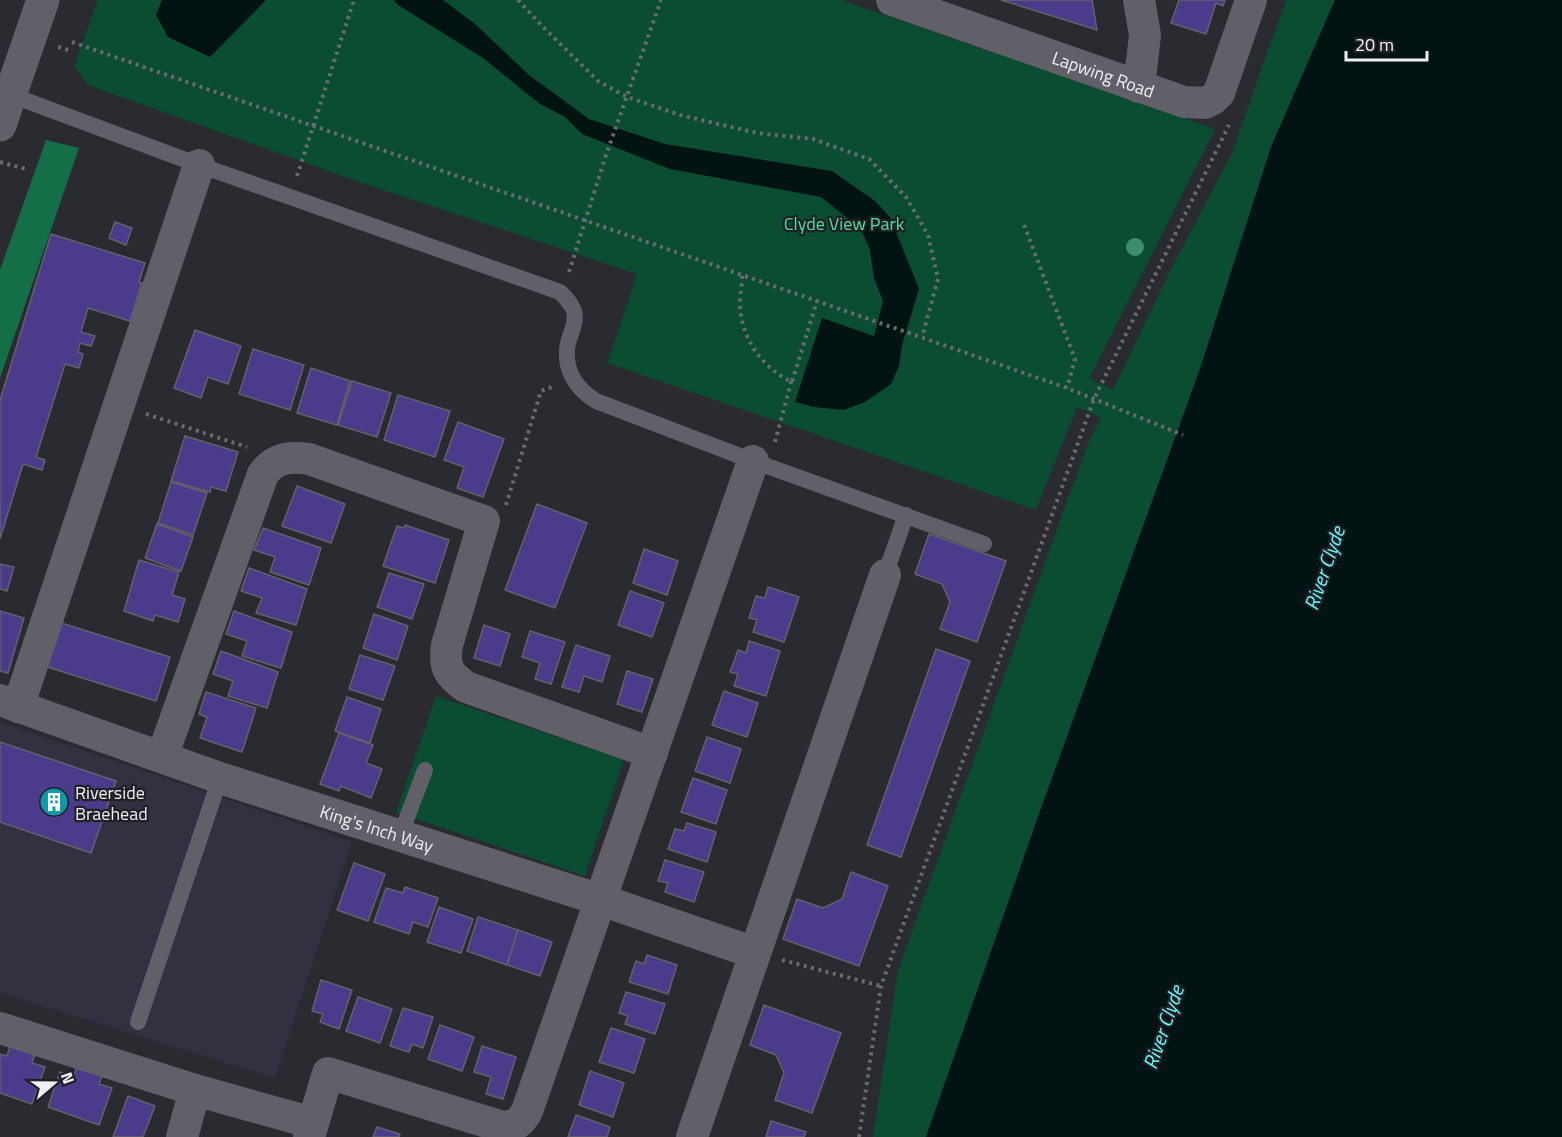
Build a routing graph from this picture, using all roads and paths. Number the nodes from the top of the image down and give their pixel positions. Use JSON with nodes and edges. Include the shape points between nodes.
{"nodes":[{"id":1,"x":42,"y":0,"type":"edge"},
{"id":2,"x":354,"y":0,"type":"edge"},
{"id":3,"x":518,"y":0,"type":"edge"},
{"id":4,"x":661,"y":0,"type":"edge"},
{"id":5,"x":891,"y":0,"type":"edge"},
{"id":6,"x":1139,"y":0,"type":"edge"},
{"id":7,"x":1251,"y":0,"type":"edge"},
{"id":8,"x":72,"y":42,"type":"dead end"},
{"id":9,"x":1139,"y":87,"type":"junction"},
{"id":10,"x":5,"y":93,"type":"edge"},
{"id":11,"x":627,"y":97,"type":"junction"},
{"id":12,"x":1232,"y":118,"type":"dead end"},
{"id":13,"x":0,"y":125,"type":"edge"},
{"id":14,"x":313,"y":126,"type":"junction"},
{"id":15,"x":0,"y":162,"type":"edge"},
{"id":16,"x":199,"y":165,"type":"junction"},
{"id":17,"x":26,"y":169,"type":"dead end"},
{"id":18,"x":290,"y":197,"type":"junction"},
{"id":19,"x":585,"y":221,"type":"junction"},
{"id":20,"x":1024,"y":225,"type":"dead end"},
{"id":21,"x":742,"y":276,"type":"junction"},
{"id":22,"x":560,"y":292,"type":"junction"},
{"id":23,"x":817,"y":301,"type":"junction"},
{"id":24,"x":922,"y":337,"type":"junction"},
{"id":25,"x":792,"y":379,"type":"junction"},
{"id":26,"x":572,"y":380,"type":"junction"},
{"id":27,"x":1067,"y":388,"type":"junction"},
{"id":28,"x":1094,"y":399,"type":"junction"},
{"id":29,"x":119,"y":405,"type":"junction"},
{"id":30,"x":1183,"y":435,"type":"dead end"},
{"id":31,"x":753,"y":461,"type":"junction"},
{"id":32,"x":270,"y":465,"type":"junction"},
{"id":33,"x":906,"y":515,"type":"junction"},
{"id":34,"x":484,"y":521,"type":"junction"},
{"id":35,"x":984,"y":544,"type":"dead end"},
{"id":36,"x":885,"y":575,"type":"joint"},
{"id":37,"x":9,"y":704,"type":"edge"},
{"id":38,"x":652,"y":753,"type":"junction"},
{"id":39,"x":162,"y":757,"type":"junction"},
{"id":40,"x":425,"y":770,"type":"dead end"},
{"id":41,"x":220,"y":778,"type":"junction"},
{"id":42,"x":400,"y":836,"type":"junction"},
{"id":43,"x":601,"y":900,"type":"junction"},
{"id":44,"x":755,"y":953,"type":"junction"},
{"id":45,"x":881,"y":986,"type":"junction"},
{"id":46,"x":138,"y":1022,"type":"dead end"},
{"id":47,"x":0,"y":1028,"type":"edge"},
{"id":48,"x":195,"y":1090,"type":"junction"},
{"id":49,"x":311,"y":1130,"type":"edge"},
{"id":50,"x":182,"y":1137,"type":"edge"},
{"id":51,"x":692,"y":1137,"type":"edge"},
{"id":52,"x":859,"y":1137,"type":"edge"}],
"edges":[{"from":1,"to":10,"type":"street"},
{"from":2,"to":14,"type":"path"},
{"from":3,"to":11,"type":"path","via":[[598,81]]},
{"from":4,"to":11,"type":"path"},
{"from":5,"to":9,"type":"street","name":"Lapwing Road"},
{"from":6,"to":9,"type":"street","via":[[1144,35]]},
{"from":7,"to":9,"type":"street","name":"Lapwing Road","via":[[1219,93],[1213,99],[1196,104]]},
{"from":8,"to":14,"type":"path"},
{"from":10,"to":13,"type":"street"},
{"from":10,"to":16,"type":"lane"},
{"from":11,"to":19,"type":"path"},
{"from":11,"to":24,"type":"path","via":[[680,115],[757,133],[813,139],[869,159],[906,196],[928,235],[938,279]]},
{"from":12,"to":28,"type":"path"},
{"from":14,"to":18,"type":"path"},
{"from":14,"to":19,"type":"path"},
{"from":15,"to":17,"type":"path"},
{"from":16,"to":18,"type":"lane"},
{"from":16,"to":29,"type":"street"},
{"from":18,"to":22,"type":"lane"},
{"from":19,"to":21,"type":"path"},
{"from":19,"to":22,"type":"path"},
{"from":20,"to":27,"type":"path","via":[[1076,359]]},
{"from":21,"to":23,"type":"path"},
{"from":21,"to":25,"type":"path","via":[[740,303],[752,348],[778,375]]},
{"from":22,"to":26,"type":"lane","via":[[574,312],[567,363]]},
{"from":23,"to":24,"type":"path"},
{"from":23,"to":25,"type":"path"},
{"from":24,"to":27,"type":"path"},
{"from":25,"to":31,"type":"path","via":[[773,447]]},
{"from":26,"to":31,"type":"lane","via":[[582,393],[596,401]]},
{"from":26,"to":34,"type":"path","via":[[541,391],[506,506]]},
{"from":27,"to":28,"type":"path"},
{"from":28,"to":30,"type":"path"},
{"from":28,"to":45,"type":"path"},
{"from":29,"to":32,"type":"path","via":[[263,453]]},
{"from":29,"to":37,"type":"street"},
{"from":31,"to":33,"type":"lane"},
{"from":31,"to":38,"type":"street"},
{"from":32,"to":34,"type":"street","via":[[284,457],[309,459]]},
{"from":32,"to":39,"type":"street","via":[[263,474]]},
{"from":33,"to":35,"type":"lane"},
{"from":33,"to":36,"type":"lane"},
{"from":34,"to":38,"type":"street","via":[[447,645],[445,659],[455,680]]},
{"from":36,"to":44,"type":"street"},
{"from":37,"to":39,"type":"street","name":"King's Inch Way"},
{"from":38,"to":43,"type":"street"},
{"from":39,"to":41,"type":"street","name":"King's Inch Way"},
{"from":40,"to":42,"type":"lane"},
{"from":41,"to":42,"type":"street","name":"King's Inch Way"},
{"from":41,"to":46,"type":"lane"},
{"from":42,"to":43,"type":"street","name":"King's Inch Way"},
{"from":43,"to":44,"type":"street","name":"King's Inch Way"},
{"from":43,"to":49,"type":"street","via":[[522,1120],[503,1127],[328,1073]]},
{"from":44,"to":45,"type":"path"},
{"from":44,"to":51,"type":"street"},
{"from":45,"to":52,"type":"path"},
{"from":47,"to":48,"type":"street"},
{"from":48,"to":49,"type":"street"},
{"from":48,"to":50,"type":"street"}]}
